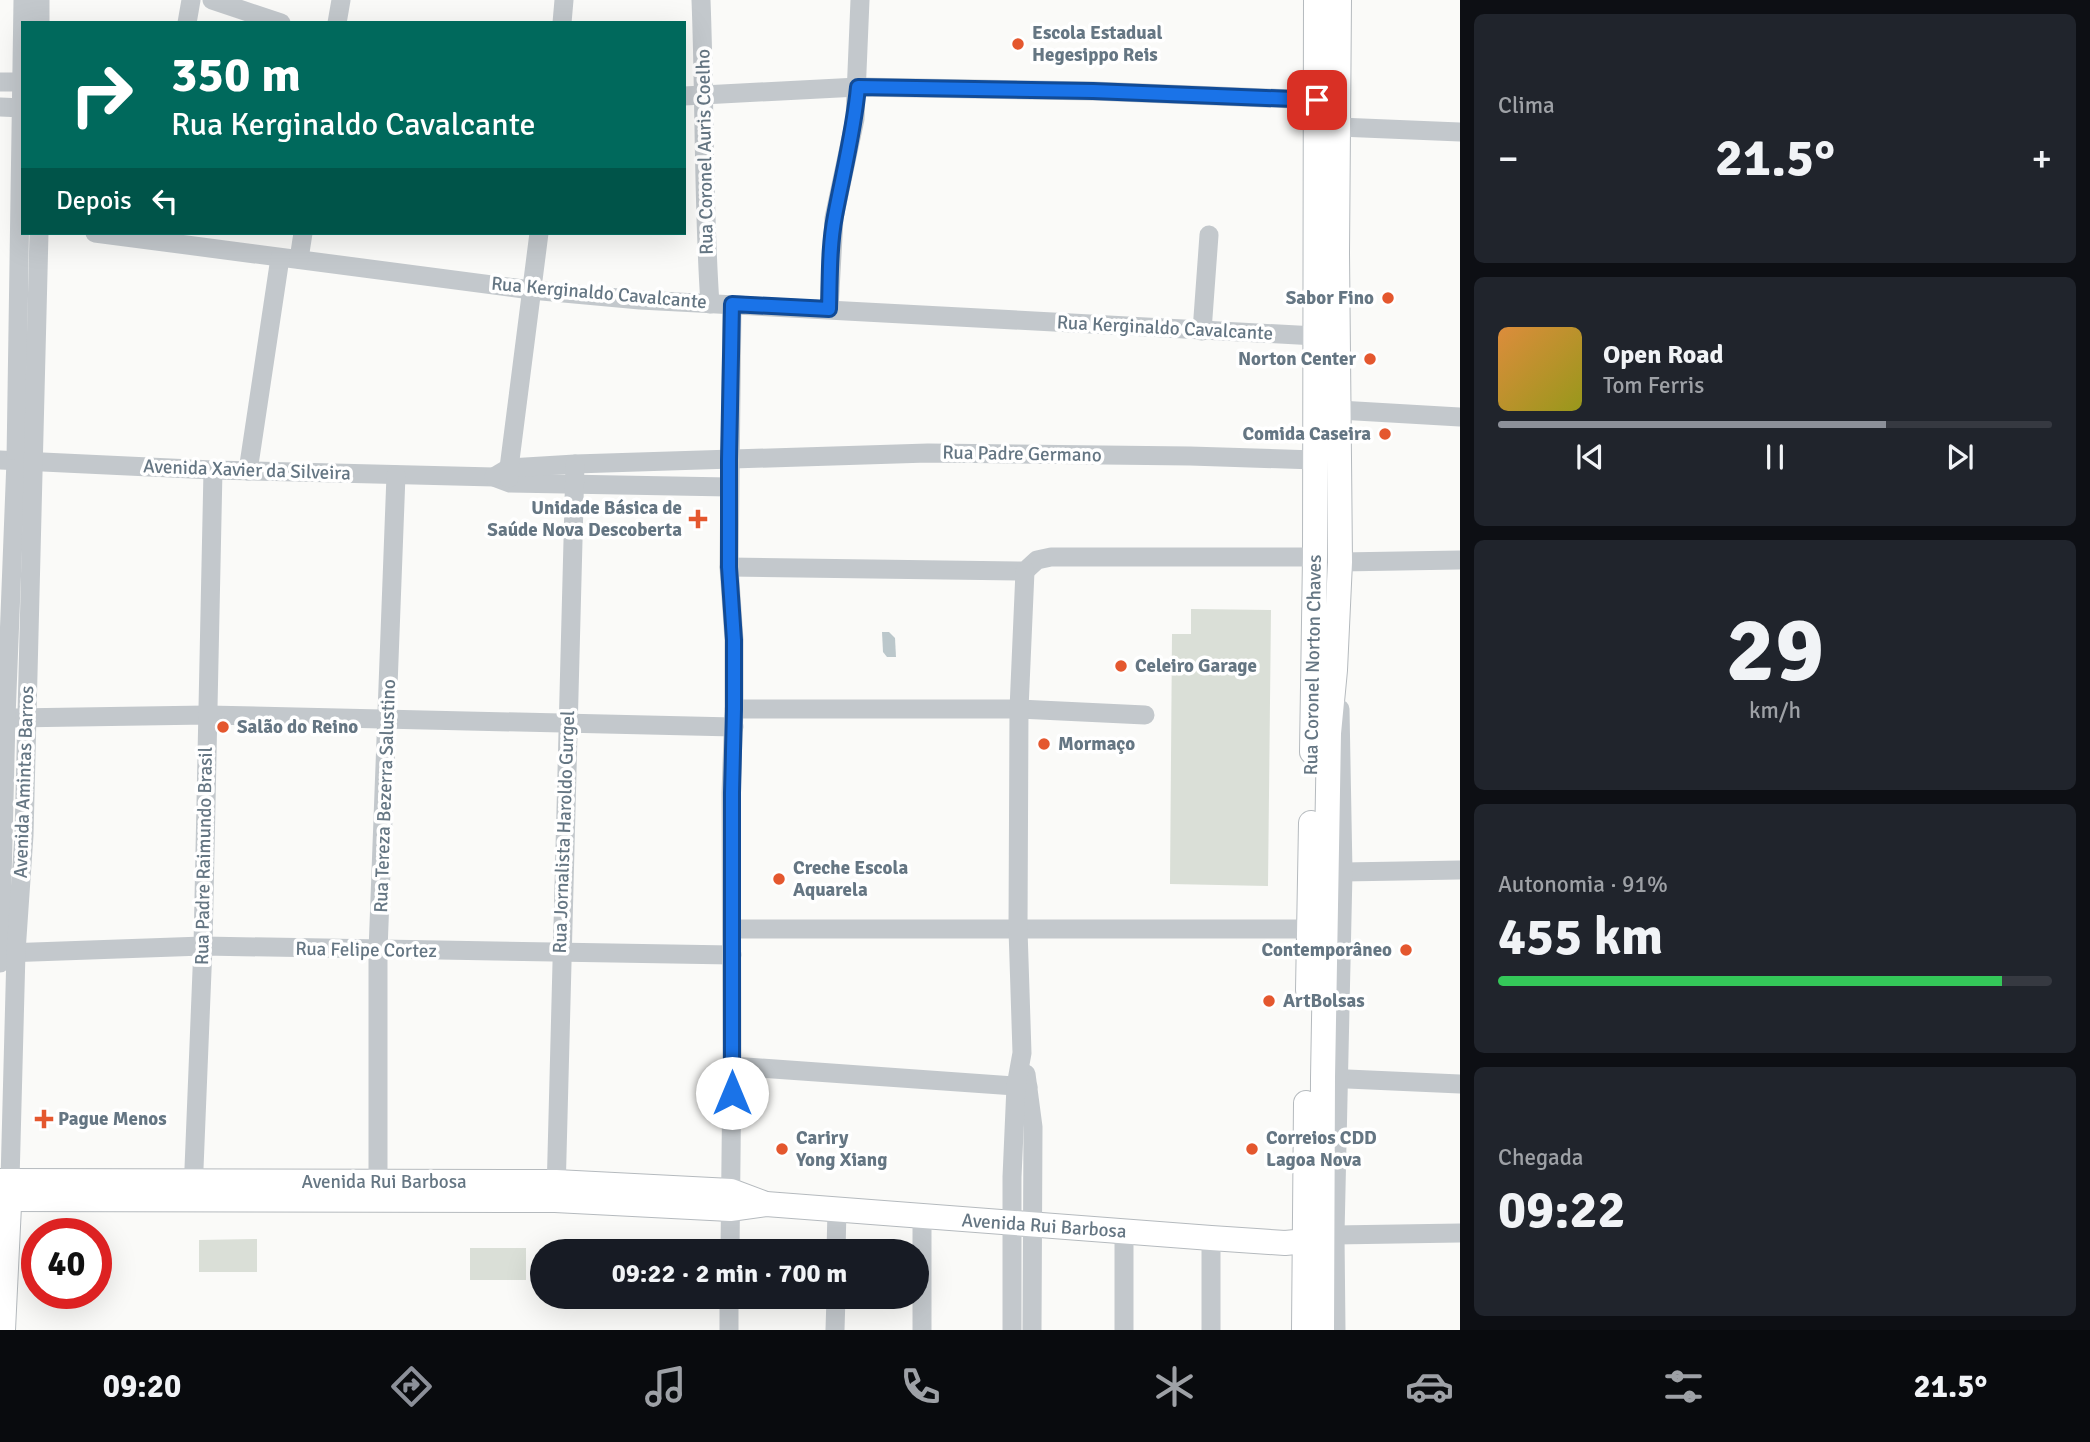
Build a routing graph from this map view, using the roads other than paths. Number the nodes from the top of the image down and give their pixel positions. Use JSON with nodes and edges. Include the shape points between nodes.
{"nodes":[{"id":1,"x":23,"y":0,"type":"edge"},
{"id":2,"x":40,"y":0,"type":"edge"},
{"id":3,"x":191,"y":0,"type":"edge"},
{"id":4,"x":212,"y":0,"type":"edge"},
{"id":5,"x":341,"y":0,"type":"edge"},
{"id":6,"x":565,"y":0,"type":"edge"},
{"id":7,"x":701,"y":0,"type":"edge"},
{"id":8,"x":860,"y":0,"type":"edge"},
{"id":9,"x":1316,"y":0,"type":"edge"},
{"id":10,"x":1339,"y":0,"type":"edge"},
{"id":11,"x":23,"y":21,"type":"edge"},
{"id":12,"x":40,"y":21,"type":"edge"},
{"id":13,"x":187,"y":21,"type":"edge"},
{"id":14,"x":275,"y":21,"type":"edge"},
{"id":15,"x":337,"y":21,"type":"edge"},
{"id":16,"x":562,"y":21,"type":"edge"},
{"id":17,"x":0,"y":82,"type":"edge"},
{"id":18,"x":21,"y":82,"type":"edge"},
{"id":19,"x":858,"y":87,"type":"junction"},
{"id":20,"x":705,"y":94,"type":"junction"},
{"id":21,"x":686,"y":96,"type":"edge"},
{"id":22,"x":1317,"y":100,"type":"junction"},
{"id":23,"x":0,"y":107,"type":"edge"},
{"id":24,"x":21,"y":107,"type":"edge"},
{"id":25,"x":1339,"y":127,"type":"junction"},
{"id":26,"x":1460,"y":132,"type":"edge"},
{"id":27,"x":21,"y":224,"type":"edge"},
{"id":28,"x":39,"y":235,"type":"edge"},
{"id":29,"x":124,"y":235,"type":"edge"},
{"id":30,"x":302,"y":235,"type":"edge"},
{"id":31,"x":539,"y":235,"type":"edge"},
{"id":32,"x":1209,"y":235,"type":"dead end"},
{"id":33,"x":154,"y":237,"type":"edge"},
{"id":34,"x":1327,"y":252,"type":"junction"},
{"id":35,"x":289,"y":258,"type":"junction"},
{"id":36,"x":531,"y":290,"type":"junction"},
{"id":37,"x":710,"y":304,"type":"junction"},
{"id":38,"x":732,"y":304,"type":"junction"},
{"id":39,"x":829,"y":309,"type":"junction"},
{"id":40,"x":1202,"y":331,"type":"junction"},
{"id":41,"x":1316,"y":336,"type":"junction"},
{"id":42,"x":1339,"y":410,"type":"junction"},
{"id":43,"x":1460,"y":417,"type":"edge"},
{"id":44,"x":16,"y":460,"type":"edge"},
{"id":45,"x":729,"y":460,"type":"junction"},
{"id":46,"x":1315,"y":460,"type":"junction"},
{"id":47,"x":575,"y":464,"type":"junction"},
{"id":48,"x":213,"y":470,"type":"junction"},
{"id":49,"x":248,"y":471,"type":"junction"},
{"id":50,"x":396,"y":475,"type":"junction"},
{"id":51,"x":504,"y":476,"type":"junction"},
{"id":52,"x":574,"y":485,"type":"junction"},
{"id":53,"x":729,"y":487,"type":"junction"},
{"id":54,"x":1327,"y":493,"type":"junction"},
{"id":55,"x":1315,"y":557,"type":"junction"},
{"id":56,"x":1460,"y":560,"type":"edge"},
{"id":57,"x":1340,"y":562,"type":"junction"},
{"id":58,"x":729,"y":567,"type":"junction"},
{"id":59,"x":1025,"y":571,"type":"junction"},
{"id":60,"x":1335,"y":670,"type":"junction"},
{"id":61,"x":1018,"y":709,"type":"junction"},
{"id":62,"x":207,"y":715,"type":"junction"},
{"id":63,"x":1144,"y":715,"type":"dead end"},
{"id":64,"x":3,"y":718,"type":"edge"},
{"id":65,"x":27,"y":718,"type":"junction"},
{"id":66,"x":734,"y":718,"type":"junction"},
{"id":67,"x":388,"y":720,"type":"junction"},
{"id":68,"x":567,"y":722,"type":"junction"},
{"id":69,"x":1460,"y":870,"type":"edge"},
{"id":70,"x":1343,"y":872,"type":"junction"},
{"id":71,"x":732,"y":929,"type":"junction"},
{"id":72,"x":1018,"y":929,"type":"junction"},
{"id":73,"x":1308,"y":929,"type":"junction"},
{"id":74,"x":203,"y":947,"type":"junction"},
{"id":75,"x":378,"y":951,"type":"junction"},
{"id":76,"x":561,"y":954,"type":"junction"},
{"id":77,"x":4,"y":955,"type":"edge"},
{"id":78,"x":732,"y":955,"type":"junction"},
{"id":79,"x":733,"y":1066,"type":"junction"},
{"id":80,"x":1330,"y":1079,"type":"junction"},
{"id":81,"x":1460,"y":1084,"type":"edge"},
{"id":82,"x":1023,"y":1086,"type":"junction"},
{"id":83,"x":5,"y":1190,"type":"edge"},
{"id":84,"x":193,"y":1190,"type":"junction"},
{"id":85,"x":556,"y":1191,"type":"junction"},
{"id":86,"x":378,"y":1192,"type":"junction"},
{"id":87,"x":730,"y":1200,"type":"junction"},
{"id":88,"x":836,"y":1210,"type":"junction"},
{"id":89,"x":922,"y":1216,"type":"junction"},
{"id":90,"x":1022,"y":1224,"type":"junction"},
{"id":91,"x":1125,"y":1232,"type":"junction"},
{"id":92,"x":1460,"y":1233,"type":"edge"},
{"id":93,"x":1210,"y":1238,"type":"junction"},
{"id":94,"x":730,"y":1239,"type":"edge"},
{"id":95,"x":836,"y":1239,"type":"edge"},
{"id":96,"x":1320,"y":1239,"type":"junction"},
{"id":97,"x":729,"y":1309,"type":"edge"},
{"id":98,"x":836,"y":1309,"type":"edge"},
{"id":99,"x":3,"y":1330,"type":"edge"},
{"id":100,"x":729,"y":1330,"type":"edge"},
{"id":101,"x":835,"y":1330,"type":"edge"},
{"id":102,"x":922,"y":1330,"type":"edge"},
{"id":103,"x":1012,"y":1330,"type":"edge"},
{"id":104,"x":1032,"y":1330,"type":"edge"},
{"id":105,"x":1124,"y":1330,"type":"edge"},
{"id":106,"x":1211,"y":1330,"type":"edge"},
{"id":107,"x":1304,"y":1330,"type":"edge"},
{"id":108,"x":1322,"y":1330,"type":"edge"},
{"id":109,"x":1336,"y":1330,"type":"edge"}],
"edges":[{"from":1,"to":11,"type":"street","name":"Avenida Amintas Barros"},
{"from":2,"to":12,"type":"street"},
{"from":3,"to":13,"type":"street"},
{"from":4,"to":14,"type":"street"},
{"from":5,"to":15,"type":"street"},
{"from":6,"to":16,"type":"street"},
{"from":7,"to":20,"type":"street","name":"Rua Coronel Auris Coelho"},
{"from":8,"to":19,"type":"street"},
{"from":9,"to":22,"type":"main road","name":"Rua Coronel Norton Chaves"},
{"from":10,"to":25,"type":"main road","name":"Rua Coronel Norton Chaves"},
{"from":17,"to":18,"type":"street"},
{"from":19,"to":20,"type":"street"},
{"from":19,"to":22,"type":"street"},
{"from":19,"to":39,"type":"street","via":[[834,218]]},
{"from":20,"to":21,"type":"street"},
{"from":20,"to":37,"type":"street","name":"Rua Coronel Auris Coelho"},
{"from":22,"to":34,"type":"main road","name":"Rua Coronel Norton Chaves"},
{"from":23,"to":24,"type":"street"},
{"from":25,"to":26,"type":"street"},
{"from":25,"to":34,"type":"main road","name":"Rua Coronel Norton Chaves"},
{"from":27,"to":44,"type":"street","name":"Avenida Amintas Barros"},
{"from":28,"to":44,"type":"street","name":"Avenida Amintas Barros"},
{"from":29,"to":33,"type":"street","name":"Rua Kerginaldo Cavalcante"},
{"from":30,"to":35,"type":"street"},
{"from":31,"to":36,"type":"street"},
{"from":32,"to":40,"type":"street"},
{"from":33,"to":35,"type":"street","name":"Rua Kerginaldo Cavalcante"},
{"from":34,"to":41,"type":"main road","name":"Rua Coronel Norton Chaves"},
{"from":34,"to":42,"type":"main road","name":"Rua Coronel Norton Chaves"},
{"from":35,"to":36,"type":"street","name":"Rua Kerginaldo Cavalcante"},
{"from":35,"to":49,"type":"street"},
{"from":36,"to":37,"type":"street","name":"Rua Kerginaldo Cavalcante"},
{"from":36,"to":51,"type":"street"},
{"from":37,"to":38,"type":"street","name":"Rua Kerginaldo Cavalcante"},
{"from":38,"to":39,"type":"street","name":"Rua Kerginaldo Cavalcante"},
{"from":38,"to":45,"type":"street"},
{"from":39,"to":40,"type":"street","name":"Rua Kerginaldo Cavalcante"},
{"from":40,"to":41,"type":"street","name":"Rua Kerginaldo Cavalcante"},
{"from":41,"to":46,"type":"main road","name":"Rua Coronel Norton Chaves"},
{"from":42,"to":43,"type":"street"},
{"from":42,"to":54,"type":"main road","name":"Rua Coronel Norton Chaves"},
{"from":44,"to":48,"type":"street","name":"Avenida Xavier da Silveira"},
{"from":44,"to":64,"type":"street","name":"Avenida Amintas Barros"},
{"from":44,"to":65,"type":"street","name":"Avenida Amintas Barros"},
{"from":45,"to":46,"type":"street","name":"Rua Padre Germano","via":[[928,453]]},
{"from":45,"to":47,"type":"street","name":"Avenida Xavier da Silveira"},
{"from":45,"to":53,"type":"street"},
{"from":46,"to":54,"type":"main road","name":"Rua Coronel Norton Chaves"},
{"from":47,"to":51,"type":"street","name":"Avenida Xavier da Silveira"},
{"from":47,"to":52,"type":"street","name":"Rua Jornalista Haroldo Gurgel"},
{"from":48,"to":49,"type":"street","name":"Avenida Xavier da Silveira"},
{"from":48,"to":62,"type":"street","name":"Rua Padre Raimundo Brasil"},
{"from":49,"to":50,"type":"street","name":"Avenida Xavier da Silveira"},
{"from":50,"to":51,"type":"street","name":"Avenida Xavier da Silveira"},
{"from":50,"to":67,"type":"street","name":"Rua Tereza Bezerra Salustino"},
{"from":51,"to":52,"type":"street","name":"Avenida Xavier da Silveira"},
{"from":52,"to":53,"type":"street","name":"Avenida Xavier da Silveira"},
{"from":52,"to":68,"type":"street","name":"Rua Jornalista Haroldo Gurgel"},
{"from":53,"to":58,"type":"street"},
{"from":54,"to":55,"type":"main road","name":"Rua Coronel Norton Chaves"},
{"from":54,"to":57,"type":"main road","name":"Rua Coronel Norton Chaves"},
{"from":55,"to":59,"type":"street","via":[[1051,557],[1037,560]]},
{"from":55,"to":73,"type":"main road","name":"Rua Coronel Norton Chaves"},
{"from":56,"to":57,"type":"street"},
{"from":57,"to":60,"type":"main road","name":"Rua Coronel Norton Chaves"},
{"from":58,"to":59,"type":"street"},
{"from":58,"to":66,"type":"street"},
{"from":59,"to":61,"type":"street"},
{"from":60,"to":70,"type":"street","name":"Rua Coronel Norton Chaves","via":[[1342,745]]},
{"from":60,"to":80,"type":"main road","name":"Rua Coronel Norton Chaves","via":[[1329,733]]},
{"from":61,"to":63,"type":"street"},
{"from":61,"to":66,"type":"street"},
{"from":61,"to":72,"type":"street"},
{"from":62,"to":65,"type":"street"},
{"from":62,"to":67,"type":"street"},
{"from":62,"to":74,"type":"street","name":"Rua Padre Raimundo Brasil"},
{"from":64,"to":65,"type":"street"},
{"from":64,"to":77,"type":"street","name":"Avenida Amintas Barros"},
{"from":65,"to":77,"type":"street","name":"Avenida Amintas Barros","via":[[24,835]]},
{"from":66,"to":68,"type":"street"},
{"from":66,"to":71,"type":"street"},
{"from":67,"to":68,"type":"street"},
{"from":67,"to":75,"type":"street","name":"Rua Tereza Bezerra Salustino"},
{"from":68,"to":76,"type":"street","name":"Rua Jornalista Haroldo Gurgel"},
{"from":69,"to":70,"type":"street"},
{"from":70,"to":80,"type":"street","name":"Rua Coronel Norton Chaves"},
{"from":71,"to":72,"type":"street"},
{"from":71,"to":78,"type":"street"},
{"from":72,"to":73,"type":"street"},
{"from":72,"to":82,"type":"street"},
{"from":73,"to":96,"type":"main road","name":"Rua Coronel Norton Chaves"},
{"from":74,"to":75,"type":"street","name":"Rua Felipe Cortez"},
{"from":74,"to":77,"type":"street","name":"Rua Felipe Cortez"},
{"from":74,"to":84,"type":"street","name":"Rua Padre Raimundo Brasil"},
{"from":75,"to":76,"type":"street","name":"Rua Felipe Cortez"},
{"from":75,"to":86,"type":"street","name":"Rua Tereza Bezerra Salustino"},
{"from":76,"to":78,"type":"street","name":"Rua Felipe Cortez"},
{"from":76,"to":85,"type":"street","name":"Rua Jornalista Haroldo Gurgel"},
{"from":77,"to":83,"type":"street","name":"Avenida Amintas Barros"},
{"from":78,"to":79,"type":"street"},
{"from":79,"to":82,"type":"street"},
{"from":79,"to":87,"type":"street"},
{"from":80,"to":81,"type":"street"},
{"from":80,"to":96,"type":"main road","name":"Rua Coronel Norton Chaves"},
{"from":82,"to":90,"type":"street","via":[[1033,1127]]},
{"from":83,"to":84,"type":"main road","name":"Avenida Rui Barbosa"},
{"from":83,"to":99,"type":"main road","name":"Avenida Amintas Barros"},
{"from":84,"to":86,"type":"main road","name":"Avenida Rui Barbosa"},
{"from":85,"to":86,"type":"main road","name":"Avenida Rui Barbosa"},
{"from":85,"to":87,"type":"main road","name":"Avenida Rui Barbosa"},
{"from":87,"to":88,"type":"main road","name":"Avenida Rui Barbosa"},
{"from":87,"to":94,"type":"street"},
{"from":88,"to":89,"type":"main road","name":"Avenida Rui Barbosa"},
{"from":88,"to":95,"type":"street"},
{"from":89,"to":90,"type":"main road","name":"Avenida Rui Barbosa"},
{"from":89,"to":102,"type":"street"},
{"from":90,"to":91,"type":"main road","name":"Avenida Rui Barbosa"},
{"from":90,"to":103,"type":"street"},
{"from":90,"to":104,"type":"street"},
{"from":91,"to":93,"type":"main road","name":"Avenida Rui Barbosa"},
{"from":91,"to":105,"type":"street"},
{"from":92,"to":96,"type":"street"},
{"from":93,"to":96,"type":"main road","name":"Avenida Rui Barbosa"},
{"from":93,"to":106,"type":"street"},
{"from":96,"to":107,"type":"main road","name":"Rua Coronel Norton Chaves"},
{"from":96,"to":108,"type":"main road","name":"Rua Coronel Norton Chaves"},
{"from":96,"to":109,"type":"street","name":"Rua Coronel Norton Chaves"},
{"from":97,"to":100,"type":"street"},
{"from":98,"to":101,"type":"street"}]}
